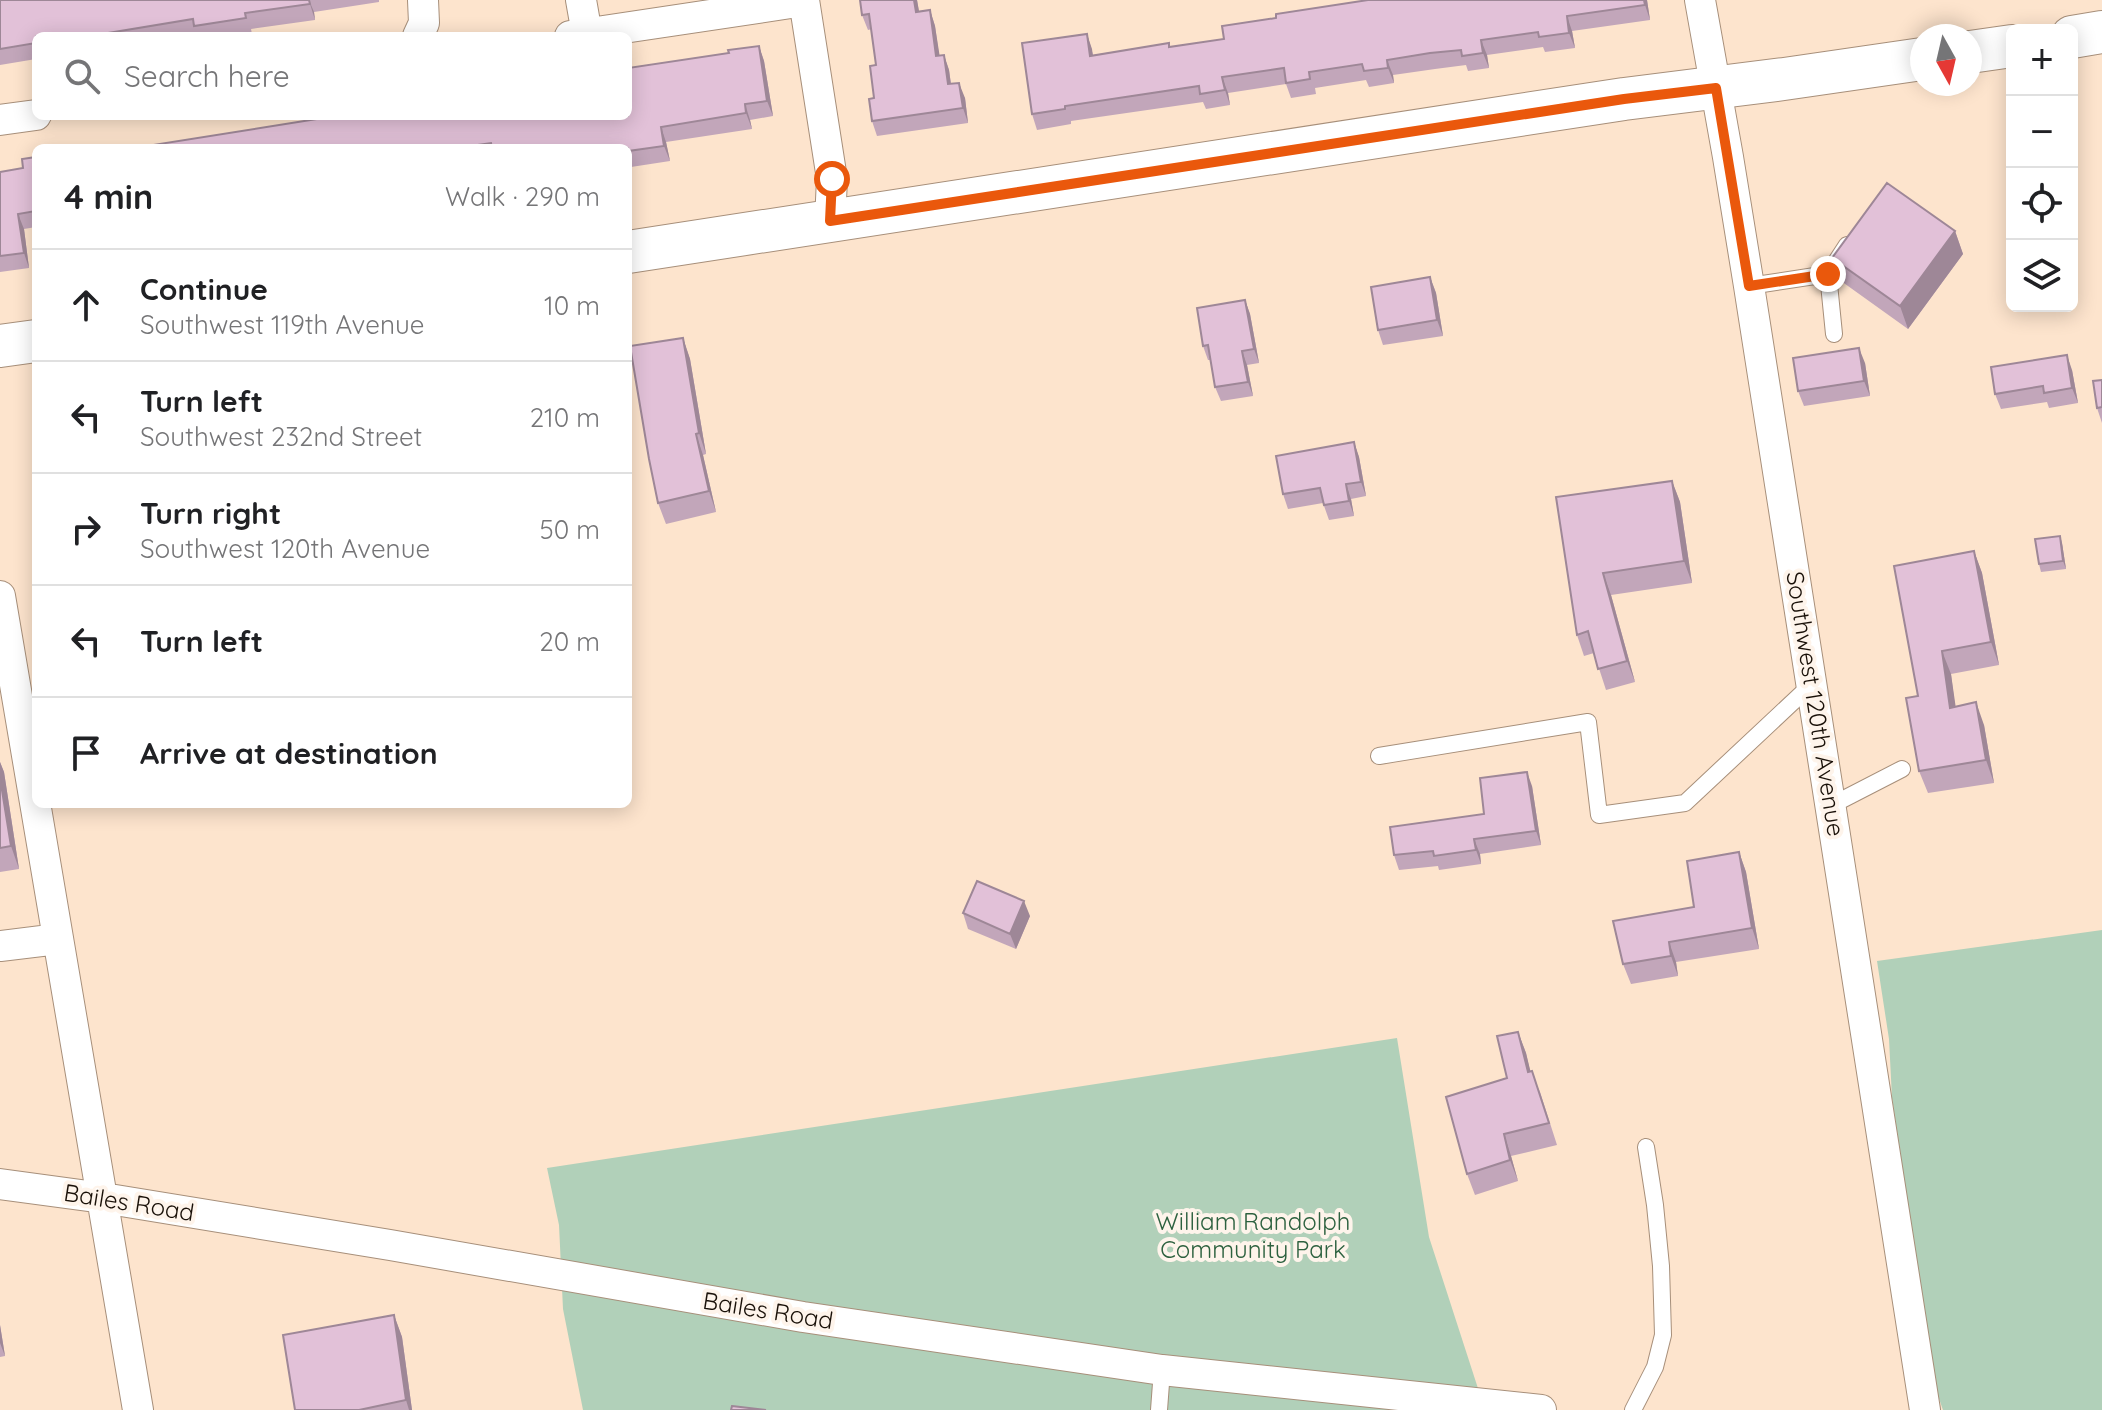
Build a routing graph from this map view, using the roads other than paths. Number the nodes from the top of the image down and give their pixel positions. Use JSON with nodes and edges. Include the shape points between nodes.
{"nodes":[{"id":1,"x":423,"y":0,"type":"edge"},
{"id":2,"x":581,"y":0,"type":"edge"},
{"id":3,"x":804,"y":0,"type":"edge"},
{"id":4,"x":1700,"y":0,"type":"edge"},
{"id":5,"x":420,"y":32,"type":"edge"},
{"id":6,"x":578,"y":32,"type":"edge"},
{"id":7,"x":597,"y":32,"type":"edge"},
{"id":8,"x":2102,"y":32,"type":"edge"},
{"id":9,"x":2078,"y":36,"type":"edge"},
{"id":10,"x":2006,"y":47,"type":"edge"},
{"id":11,"x":1982,"y":50,"type":"edge"},
{"id":12,"x":1910,"y":61,"type":"edge"},
{"id":13,"x":1716,"y":88,"type":"junction"},
{"id":14,"x":32,"y":116,"type":"edge"},
{"id":15,"x":0,"y":120,"type":"edge"},
{"id":16,"x":830,"y":221,"type":"junction"},
{"id":17,"x":1858,"y":228,"type":"edge"},
{"id":18,"x":632,"y":251,"type":"edge"},
{"id":19,"x":1828,"y":274,"type":"junction"},
{"id":20,"x":1749,"y":286,"type":"junction"},
{"id":21,"x":1834,"y":334,"type":"dead end"},
{"id":22,"x":1,"y":606,"type":"edge"},
{"id":23,"x":1812,"y":684,"type":"junction"},
{"id":24,"x":1379,"y":756,"type":"dead end"},
{"id":25,"x":1902,"y":769,"type":"dead end"},
{"id":26,"x":32,"y":787,"type":"edge"},
{"id":27,"x":1832,"y":805,"type":"junction"},
{"id":28,"x":36,"y":808,"type":"edge"},
{"id":29,"x":58,"y":939,"type":"junction"},
{"id":30,"x":0,"y":946,"type":"edge"},
{"id":31,"x":1646,"y":1147,"type":"dead end"},
{"id":32,"x":0,"y":1184,"type":"edge"},
{"id":33,"x":103,"y":1198,"type":"junction"},
{"id":34,"x":1162,"y":1370,"type":"junction"},
{"id":35,"x":1356,"y":1400,"type":"edge"},
{"id":36,"x":138,"y":1410,"type":"edge"},
{"id":37,"x":1159,"y":1410,"type":"edge"},
{"id":38,"x":1541,"y":1410,"type":"edge"},
{"id":39,"x":1633,"y":1410,"type":"edge"},
{"id":40,"x":1925,"y":1410,"type":"edge"}],
"edges":[{"from":1,"to":5,"type":"street"},
{"from":2,"to":6,"type":"street"},
{"from":3,"to":7,"type":"street"},
{"from":3,"to":16,"type":"street","via":[[832,179]]},
{"from":4,"to":13,"type":"street","name":"Southwest 120th Avenue"},
{"from":8,"to":9,"type":"street"},
{"from":10,"to":11,"type":"street"},
{"from":12,"to":13,"type":"street"},
{"from":13,"to":16,"type":"street"},
{"from":13,"to":20,"type":"street","name":"Southwest 120th Avenue"},
{"from":14,"to":15,"type":"street"},
{"from":16,"to":18,"type":"street"},
{"from":17,"to":19,"type":"lane"},
{"from":19,"to":20,"type":"lane"},
{"from":19,"to":21,"type":"lane"},
{"from":20,"to":23,"type":"street","name":"Southwest 120th Avenue"},
{"from":22,"to":26,"type":"street"},
{"from":23,"to":24,"type":"lane","via":[[1685,803],[1599,815],[1588,722]]},
{"from":23,"to":27,"type":"street","name":"Southwest 120th Avenue"},
{"from":25,"to":27,"type":"lane"},
{"from":27,"to":40,"type":"street","name":"Southwest 120th Avenue"},
{"from":28,"to":29,"type":"street"},
{"from":29,"to":30,"type":"street"},
{"from":29,"to":33,"type":"street"},
{"from":31,"to":39,"type":"lane","via":[[1661,1266],[1663,1335],[1655,1367]]},
{"from":32,"to":33,"type":"street","name":"Bailes Road"},
{"from":33,"to":34,"type":"street","name":"Bailes Road","via":[[803,1317]]},
{"from":33,"to":36,"type":"street"},
{"from":34,"to":35,"type":"street","name":"Bailes Road"},
{"from":34,"to":37,"type":"lane"},
{"from":35,"to":38,"type":"street","name":"Bailes Road"}]}
